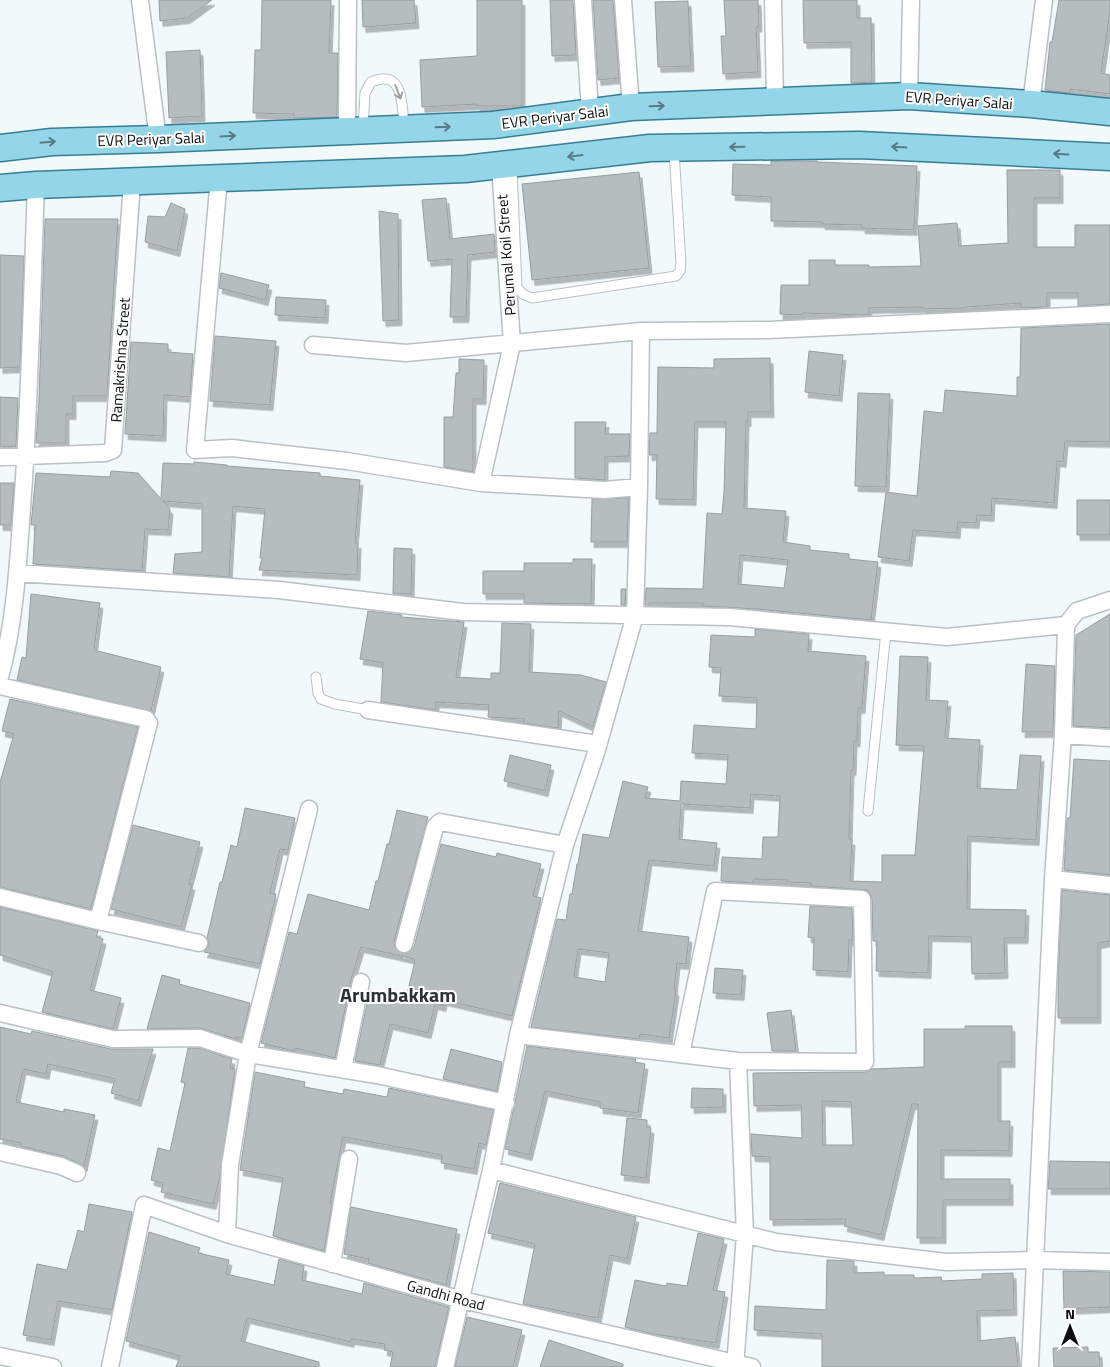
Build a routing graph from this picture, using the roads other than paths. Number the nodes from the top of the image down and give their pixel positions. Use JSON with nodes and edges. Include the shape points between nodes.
{"nodes":[{"id":1,"x":140,"y":0,"type":"edge"},
{"id":2,"x":348,"y":0,"type":"edge"},
{"id":3,"x":583,"y":0,"type":"edge"},
{"id":4,"x":623,"y":0,"type":"edge"},
{"id":5,"x":773,"y":0,"type":"edge"},
{"id":6,"x":911,"y":0,"type":"edge"},
{"id":7,"x":1044,"y":0,"type":"edge"},
{"id":8,"x":909,"y":96,"type":"junction"},
{"id":9,"x":775,"y":101,"type":"junction"},
{"id":10,"x":1031,"y":104,"type":"junction"},
{"id":11,"x":631,"y":107,"type":"junction"},
{"id":12,"x":590,"y":112,"type":"junction"},
{"id":13,"x":1110,"y":112,"type":"edge"},
{"id":14,"x":404,"y":128,"type":"junction"},
{"id":15,"x":355,"y":130,"type":"junction"},
{"id":16,"x":158,"y":139,"type":"junction"},
{"id":17,"x":674,"y":147,"type":"junction"},
{"id":18,"x":0,"y":148,"type":"edge"},
{"id":19,"x":1110,"y":157,"type":"edge"},
{"id":20,"x":506,"y":164,"type":"junction"},
{"id":21,"x":219,"y":178,"type":"junction"},
{"id":22,"x":132,"y":182,"type":"junction"},
{"id":23,"x":36,"y":185,"type":"junction"},
{"id":24,"x":0,"y":188,"type":"edge"},
{"id":25,"x":1110,"y":314,"type":"edge"},
{"id":26,"x":641,"y":331,"type":"junction"},
{"id":27,"x":512,"y":344,"type":"junction"},
{"id":28,"x":313,"y":345,"type":"dead end"},
{"id":29,"x":26,"y":456,"type":"junction"},
{"id":30,"x":0,"y":457,"type":"edge"},
{"id":31,"x":481,"y":483,"type":"junction"},
{"id":32,"x":639,"y":487,"type":"junction"},
{"id":33,"x":17,"y":573,"type":"junction"},
{"id":34,"x":1110,"y":600,"type":"edge"},
{"id":35,"x":635,"y":615,"type":"junction"},
{"id":36,"x":1066,"y":625,"type":"junction"},
{"id":37,"x":886,"y":631,"type":"junction"},
{"id":38,"x":0,"y":677,"type":"edge"},
{"id":39,"x":316,"y":677,"type":"dead end"},
{"id":40,"x":0,"y":686,"type":"edge"},
{"id":41,"x":368,"y":710,"type":"joint"},
{"id":42,"x":1063,"y":735,"type":"junction"},
{"id":43,"x":1110,"y":738,"type":"edge"},
{"id":44,"x":598,"y":744,"type":"junction"},
{"id":45,"x":308,"y":809,"type":"dead end"},
{"id":46,"x":868,"y":811,"type":"dead end"},
{"id":47,"x":564,"y":845,"type":"junction"},
{"id":48,"x":1052,"y":879,"type":"junction"},
{"id":49,"x":1110,"y":885,"type":"edge"},
{"id":50,"x":0,"y":897,"type":"edge"},
{"id":51,"x":98,"y":921,"type":"junction"},
{"id":52,"x":199,"y":943,"type":"dead end"},
{"id":53,"x":404,"y":944,"type":"dead end"},
{"id":54,"x":361,"y":982,"type":"dead end"},
{"id":55,"x":0,"y":1013,"type":"edge"},
{"id":56,"x":518,"y":1035,"type":"junction"},
{"id":57,"x":248,"y":1054,"type":"junction"},
{"id":58,"x":681,"y":1054,"type":"junction"},
{"id":59,"x":738,"y":1061,"type":"junction"},
{"id":60,"x":343,"y":1069,"type":"junction"},
{"id":61,"x":506,"y":1103,"type":"junction"},
{"id":62,"x":0,"y":1152,"type":"edge"},
{"id":63,"x":349,"y":1158,"type":"dead end"},
{"id":64,"x":492,"y":1170,"type":"junction"},
{"id":65,"x":77,"y":1173,"type":"dead end"},
{"id":66,"x":227,"y":1234,"type":"junction"},
{"id":67,"x":745,"y":1235,"type":"junction"},
{"id":68,"x":1035,"y":1260,"type":"junction"},
{"id":69,"x":1110,"y":1262,"type":"edge"},
{"id":70,"x":332,"y":1264,"type":"junction"},
{"id":71,"x":462,"y":1300,"type":"junction"},
{"id":72,"x":0,"y":1356,"type":"edge"},
{"id":73,"x":43,"y":1366,"type":"edge"},
{"id":74,"x":741,"y":1366,"type":"edge"},
{"id":75,"x":110,"y":1367,"type":"edge"},
{"id":76,"x":445,"y":1367,"type":"edge"},
{"id":77,"x":1030,"y":1367,"type":"edge"}],
"edges":[{"from":1,"to":16,"type":"street"},
{"from":2,"to":15,"type":"street"},
{"from":3,"to":12,"type":"street"},
{"from":4,"to":11,"type":"street"},
{"from":5,"to":9,"type":"street"},
{"from":6,"to":8,"type":"street"},
{"from":7,"to":10,"type":"street"},
{"from":8,"to":9,"type":"main road","name":"EVR Periyar Salai"},
{"from":8,"to":10,"type":"main road","name":"EVR Periyar Salai"},
{"from":11,"to":9,"type":"main road","name":"EVR Periyar Salai","one_way":true},
{"from":10,"to":13,"type":"main road","name":"EVR Periyar Salai"},
{"from":11,"to":12,"type":"main road","name":"EVR Periyar Salai"},
{"from":14,"to":12,"type":"main road","name":"EVR Periyar Salai","one_way":true,"via":[[493,125]]},
{"from":14,"to":15,"type":"main road","name":"EVR Periyar Salai"},
{"from":15,"to":14,"type":"lane","one_way":true,"via":[[371,82],[383,79],[398,86]]},
{"from":16,"to":15,"type":"main road","name":"EVR Periyar Salai","one_way":true},
{"from":18,"to":16,"type":"main road","name":"EVR Periyar Salai","one_way":true,"via":[[52,142]]},
{"from":19,"to":17,"type":"main road","one_way":true,"via":[[859,145]]},
{"from":17,"to":20,"type":"main road","one_way":true},
{"from":17,"to":20,"type":"lane","via":[[681,263],[676,276],[532,298],[517,288]]},
{"from":20,"to":21,"type":"main road","via":[[465,169]]},
{"from":20,"to":27,"type":"street","name":"Perumal Koil Street"},
{"from":21,"to":22,"type":"main road"},
{"from":21,"to":31,"type":"street","via":[[195,450],[232,448],[348,460]]},
{"from":22,"to":23,"type":"main road"},
{"from":22,"to":29,"type":"street","name":"Ramakrishna Street","via":[[113,450],[104,454]]},
{"from":23,"to":24,"type":"main road"},
{"from":23,"to":29,"type":"street"},
{"from":25,"to":26,"type":"street","via":[[769,330]]},
{"from":26,"to":27,"type":"street"},
{"from":26,"to":32,"type":"street"},
{"from":27,"to":28,"type":"street","via":[[406,353]]},
{"from":27,"to":31,"type":"street","name":"Perumal Koil Street"},
{"from":29,"to":30,"type":"street"},
{"from":29,"to":33,"type":"street"},
{"from":31,"to":32,"type":"street","via":[[604,490]]},
{"from":32,"to":35,"type":"street"},
{"from":33,"to":35,"type":"street","via":[[279,590],[463,612]]},
{"from":33,"to":38,"type":"street"},
{"from":34,"to":36,"type":"street","via":[[1077,611]]},
{"from":35,"to":37,"type":"street","via":[[730,617]]},
{"from":35,"to":44,"type":"street"},
{"from":36,"to":37,"type":"street","via":[[947,637]]},
{"from":36,"to":42,"type":"street"},
{"from":37,"to":46,"type":"lane"},
{"from":39,"to":41,"type":"lane","via":[[321,700]]},
{"from":40,"to":51,"type":"street","via":[[149,723]]},
{"from":41,"to":44,"type":"street"},
{"from":42,"to":43,"type":"street"},
{"from":42,"to":48,"type":"street"},
{"from":44,"to":47,"type":"street"},
{"from":45,"to":57,"type":"street"},
{"from":47,"to":53,"type":"street","via":[[440,822],[435,827]]},
{"from":47,"to":56,"type":"street"},
{"from":48,"to":49,"type":"street"},
{"from":48,"to":68,"type":"street"},
{"from":50,"to":51,"type":"street"},
{"from":51,"to":52,"type":"street"},
{"from":54,"to":60,"type":"street"},
{"from":55,"to":57,"type":"street","via":[[113,1039],[200,1038]]},
{"from":56,"to":58,"type":"street"},
{"from":56,"to":61,"type":"street"},
{"from":57,"to":60,"type":"street"},
{"from":57,"to":66,"type":"street","via":[[230,1165]]},
{"from":58,"to":59,"type":"street"},
{"from":58,"to":59,"type":"street","via":[[714,891],[862,899],[865,1062]]},
{"from":59,"to":67,"type":"street"},
{"from":60,"to":61,"type":"street"},
{"from":61,"to":64,"type":"street"},
{"from":62,"to":65,"type":"street","via":[[61,1166]]},
{"from":63,"to":70,"type":"street"},
{"from":64,"to":67,"type":"street"},
{"from":64,"to":71,"type":"street"},
{"from":66,"to":70,"type":"street","name":"Gandhi Road"},
{"from":66,"to":75,"type":"street","name":"Gandhi Road","via":[[144,1205]]},
{"from":67,"to":68,"type":"street","via":[[776,1242],[946,1262]]},
{"from":67,"to":74,"type":"street"},
{"from":68,"to":69,"type":"street"},
{"from":68,"to":77,"type":"street"},
{"from":70,"to":71,"type":"street","name":"Gandhi Road"},
{"from":71,"to":74,"type":"street","name":"Gandhi Road"},
{"from":71,"to":76,"type":"street"},
{"from":72,"to":73,"type":"street"}]}
